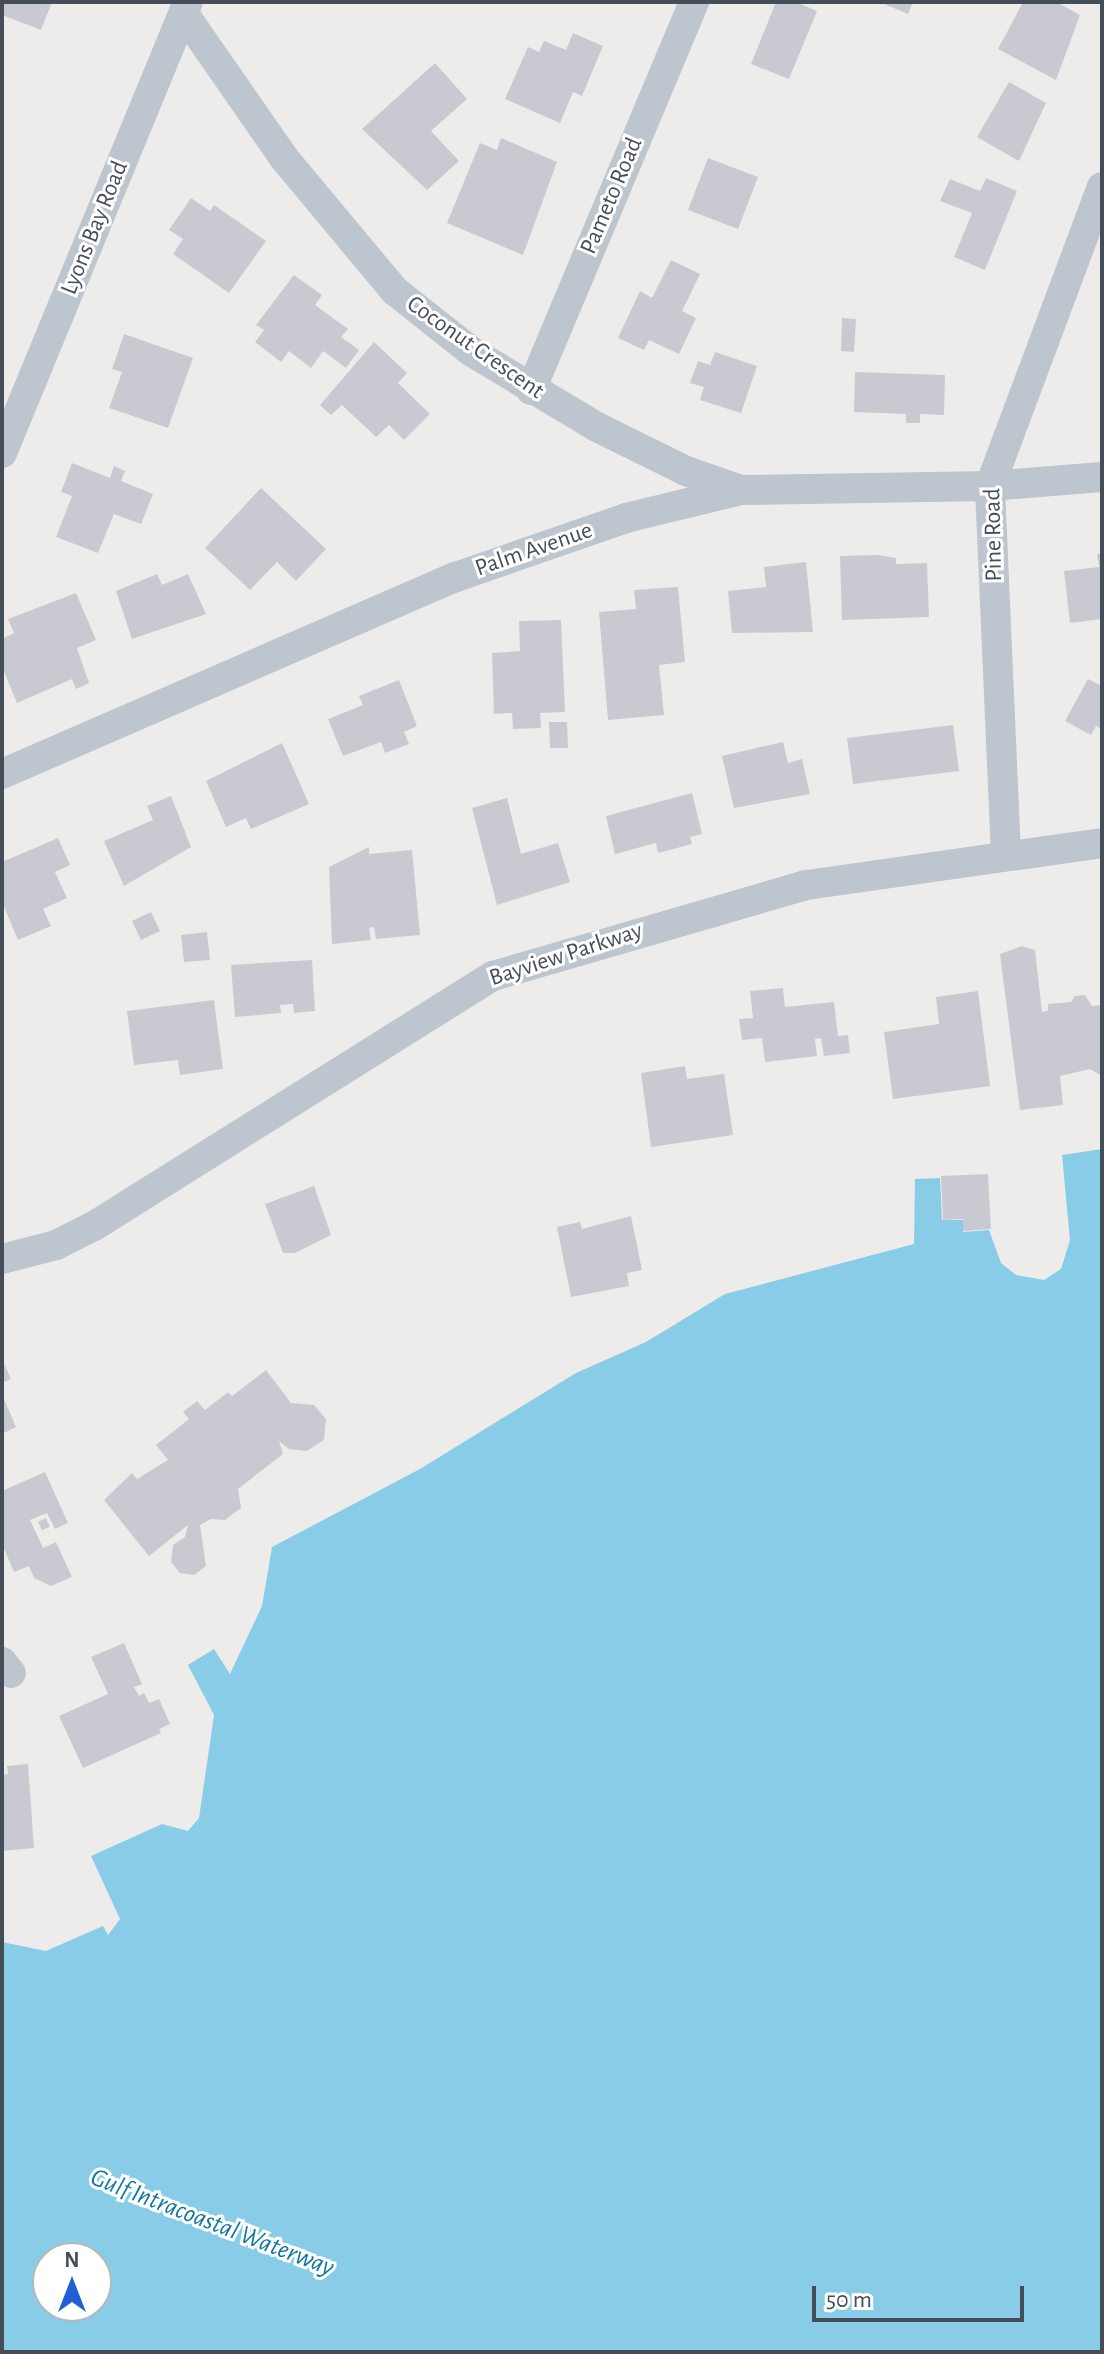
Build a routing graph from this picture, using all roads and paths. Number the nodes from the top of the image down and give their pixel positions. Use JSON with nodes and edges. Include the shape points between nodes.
{"nodes":[{"id":1,"x":694,"y":2,"type":"edge"},
{"id":2,"x":186,"y":8,"type":"edge"},
{"id":3,"x":1102,"y":187,"type":"edge"},
{"id":4,"x":531,"y":390,"type":"junction"},
{"id":5,"x":2,"y":453,"type":"edge"},
{"id":6,"x":1102,"y":477,"type":"edge"},
{"id":7,"x":990,"y":486,"type":"junction"},
{"id":8,"x":741,"y":490,"type":"junction"},
{"id":9,"x":2,"y":774,"type":"edge"},
{"id":10,"x":1102,"y":843,"type":"edge"},
{"id":11,"x":1006,"y":855,"type":"junction"},
{"id":12,"x":2,"y":1259,"type":"edge"}],
"edges":[{"from":1,"to":4,"type":"street","name":"Pameto Road"},
{"from":2,"to":4,"type":"street","name":"Coconut Crescent","via":[[284,158],[365,260],[434,324]]},
{"from":2,"to":5,"type":"street","name":"Lyons Bay Road"},
{"from":3,"to":7,"type":"street","name":"Pine Road"},
{"from":4,"to":8,"type":"street","name":"Coconut Crescent","via":[[642,451]]},
{"from":6,"to":7,"type":"street","name":"Palm Avenue"},
{"from":7,"to":8,"type":"street","name":"Palm Avenue"},
{"from":7,"to":11,"type":"street","name":"Pine Road"},
{"from":8,"to":9,"type":"street","name":"Palm Avenue","via":[[560,538],[456,577]]},
{"from":10,"to":11,"type":"street","name":"Bayview Parkway"},
{"from":11,"to":12,"type":"street","name":"Bayview Parkway","via":[[766,894],[493,976],[94,1226],[42,1251]]}]}
